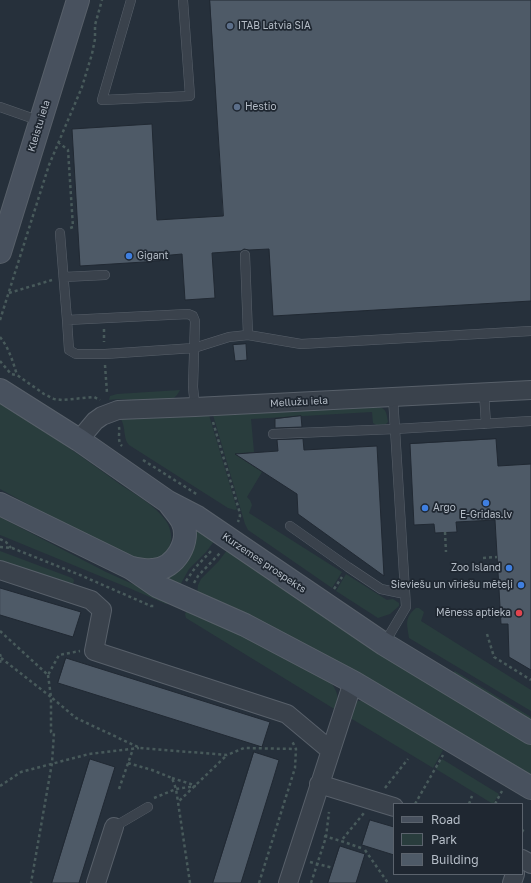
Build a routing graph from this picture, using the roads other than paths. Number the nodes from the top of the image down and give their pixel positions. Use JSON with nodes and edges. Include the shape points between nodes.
{"nodes":[{"id":1,"x":78,"y":0,"type":"edge"},
{"id":2,"x":131,"y":0,"type":"edge"},
{"id":3,"x":183,"y":0,"type":"edge"},
{"id":4,"x":0,"y":107,"type":"edge"},
{"id":5,"x":40,"y":121,"type":"junction"},
{"id":6,"x":60,"y":234,"type":"road end"},
{"id":7,"x":0,"y":252,"type":"edge"},
{"id":8,"x":245,"y":255,"type":"dead end"},
{"id":9,"x":105,"y":275,"type":"dead end"},
{"id":10,"x":64,"y":276,"type":"junction"},
{"id":11,"x":67,"y":320,"type":"junction"},
{"id":12,"x":531,"y":331,"type":"edge"},
{"id":13,"x":248,"y":335,"type":"junction"},
{"id":14,"x":194,"y":348,"type":"junction"},
{"id":15,"x":0,"y":390,"type":"edge"},
{"id":16,"x":531,"y":390,"type":"edge"},
{"id":17,"x":484,"y":392,"type":"junction"},
{"id":18,"x":393,"y":397,"type":"junction"},
{"id":19,"x":195,"y":407,"type":"junction"},
{"id":20,"x":531,"y":421,"type":"edge"},
{"id":21,"x":486,"y":424,"type":"junction"},
{"id":22,"x":395,"y":429,"type":"junction"},
{"id":23,"x":273,"y":434,"type":"dead end"},
{"id":24,"x":79,"y":440,"type":"junction"},
{"id":25,"x":168,"y":502,"type":"junction"},
{"id":26,"x":0,"y":504,"type":"edge"},
{"id":27,"x":290,"y":526,"type":"dead end"},
{"id":28,"x":130,"y":568,"type":"junction"},
{"id":29,"x":0,"y":570,"type":"edge"},
{"id":30,"x":405,"y":594,"type":"junction"},
{"id":31,"x":384,"y":644,"type":"junction"},
{"id":32,"x":353,"y":682,"type":"junction"},
{"id":33,"x":531,"y":733,"type":"edge"},
{"id":34,"x":330,"y":750,"type":"junction"},
{"id":35,"x":326,"y":785,"type":"junction"},
{"id":36,"x":531,"y":788,"type":"edge"},
{"id":37,"x":148,"y":807,"type":"road end"},
{"id":38,"x":393,"y":807,"type":"edge"},
{"id":39,"x":114,"y":827,"type":"joint"},
{"id":40,"x":96,"y":883,"type":"edge"},
{"id":41,"x":288,"y":883,"type":"edge"}],
"edges":[{"from":1,"to":5,"type":"main road","name":"Kleistu iela"},
{"from":2,"to":3,"type":"lane","via":[[102,100],[190,96]]},
{"from":4,"to":5,"type":"lane"},
{"from":5,"to":7,"type":"main road","name":"Kleistu iela"},
{"from":6,"to":10,"type":"lane"},
{"from":8,"to":13,"type":"lane"},
{"from":9,"to":10,"type":"lane"},
{"from":10,"to":11,"type":"lane"},
{"from":11,"to":14,"type":"lane","via":[[69,350],[76,354]]},
{"from":11,"to":14,"type":"lane","via":[[188,314],[193,316],[195,321]]},
{"from":12,"to":13,"type":"lane","via":[[301,344]]},
{"from":13,"to":14,"type":"lane","via":[[229,337]]},
{"from":14,"to":19,"type":"lane"},
{"from":15,"to":24,"type":"main road","name":"Kurzemes prospekts"},
{"from":16,"to":17,"type":"street","name":"Mellužu iela"},
{"from":17,"to":18,"type":"street","name":"Mellužu iela"},
{"from":17,"to":21,"type":"lane"},
{"from":18,"to":19,"type":"street","name":"Mellužu iela"},
{"from":18,"to":22,"type":"lane"},
{"from":19,"to":24,"type":"street","name":"Mellužu iela","via":[[118,410],[95,421]]},
{"from":20,"to":21,"type":"lane"},
{"from":21,"to":22,"type":"lane"},
{"from":22,"to":23,"type":"lane"},
{"from":22,"to":30,"type":"lane"},
{"from":24,"to":25,"type":"main road","name":"Kurzemes prospekts"},
{"from":25,"to":28,"type":"main road","via":[[183,521],[184,542],[178,556],[168,565],[154,570]]},
{"from":25,"to":31,"type":"main road","name":"Kurzemes prospekts","via":[[197,517]]},
{"from":26,"to":28,"type":"main road"},
{"from":27,"to":30,"type":"lane","via":[[381,589]]},
{"from":28,"to":32,"type":"main road","via":[[157,586],[245,626]]},
{"from":29,"to":34,"type":"street","via":[[92,600],[102,610],[94,651],[287,714]]},
{"from":30,"to":31,"type":"lane","via":[[406,607]]},
{"from":31,"to":33,"type":"main road","name":"Kurzemes prospekts"},
{"from":32,"to":34,"type":"street"},
{"from":32,"to":36,"type":"main road"},
{"from":34,"to":35,"type":"street"},
{"from":35,"to":38,"type":"street"},
{"from":35,"to":41,"type":"street","via":[[305,830]]},
{"from":37,"to":39,"type":"lane"},
{"from":39,"to":40,"type":"street"}]}
